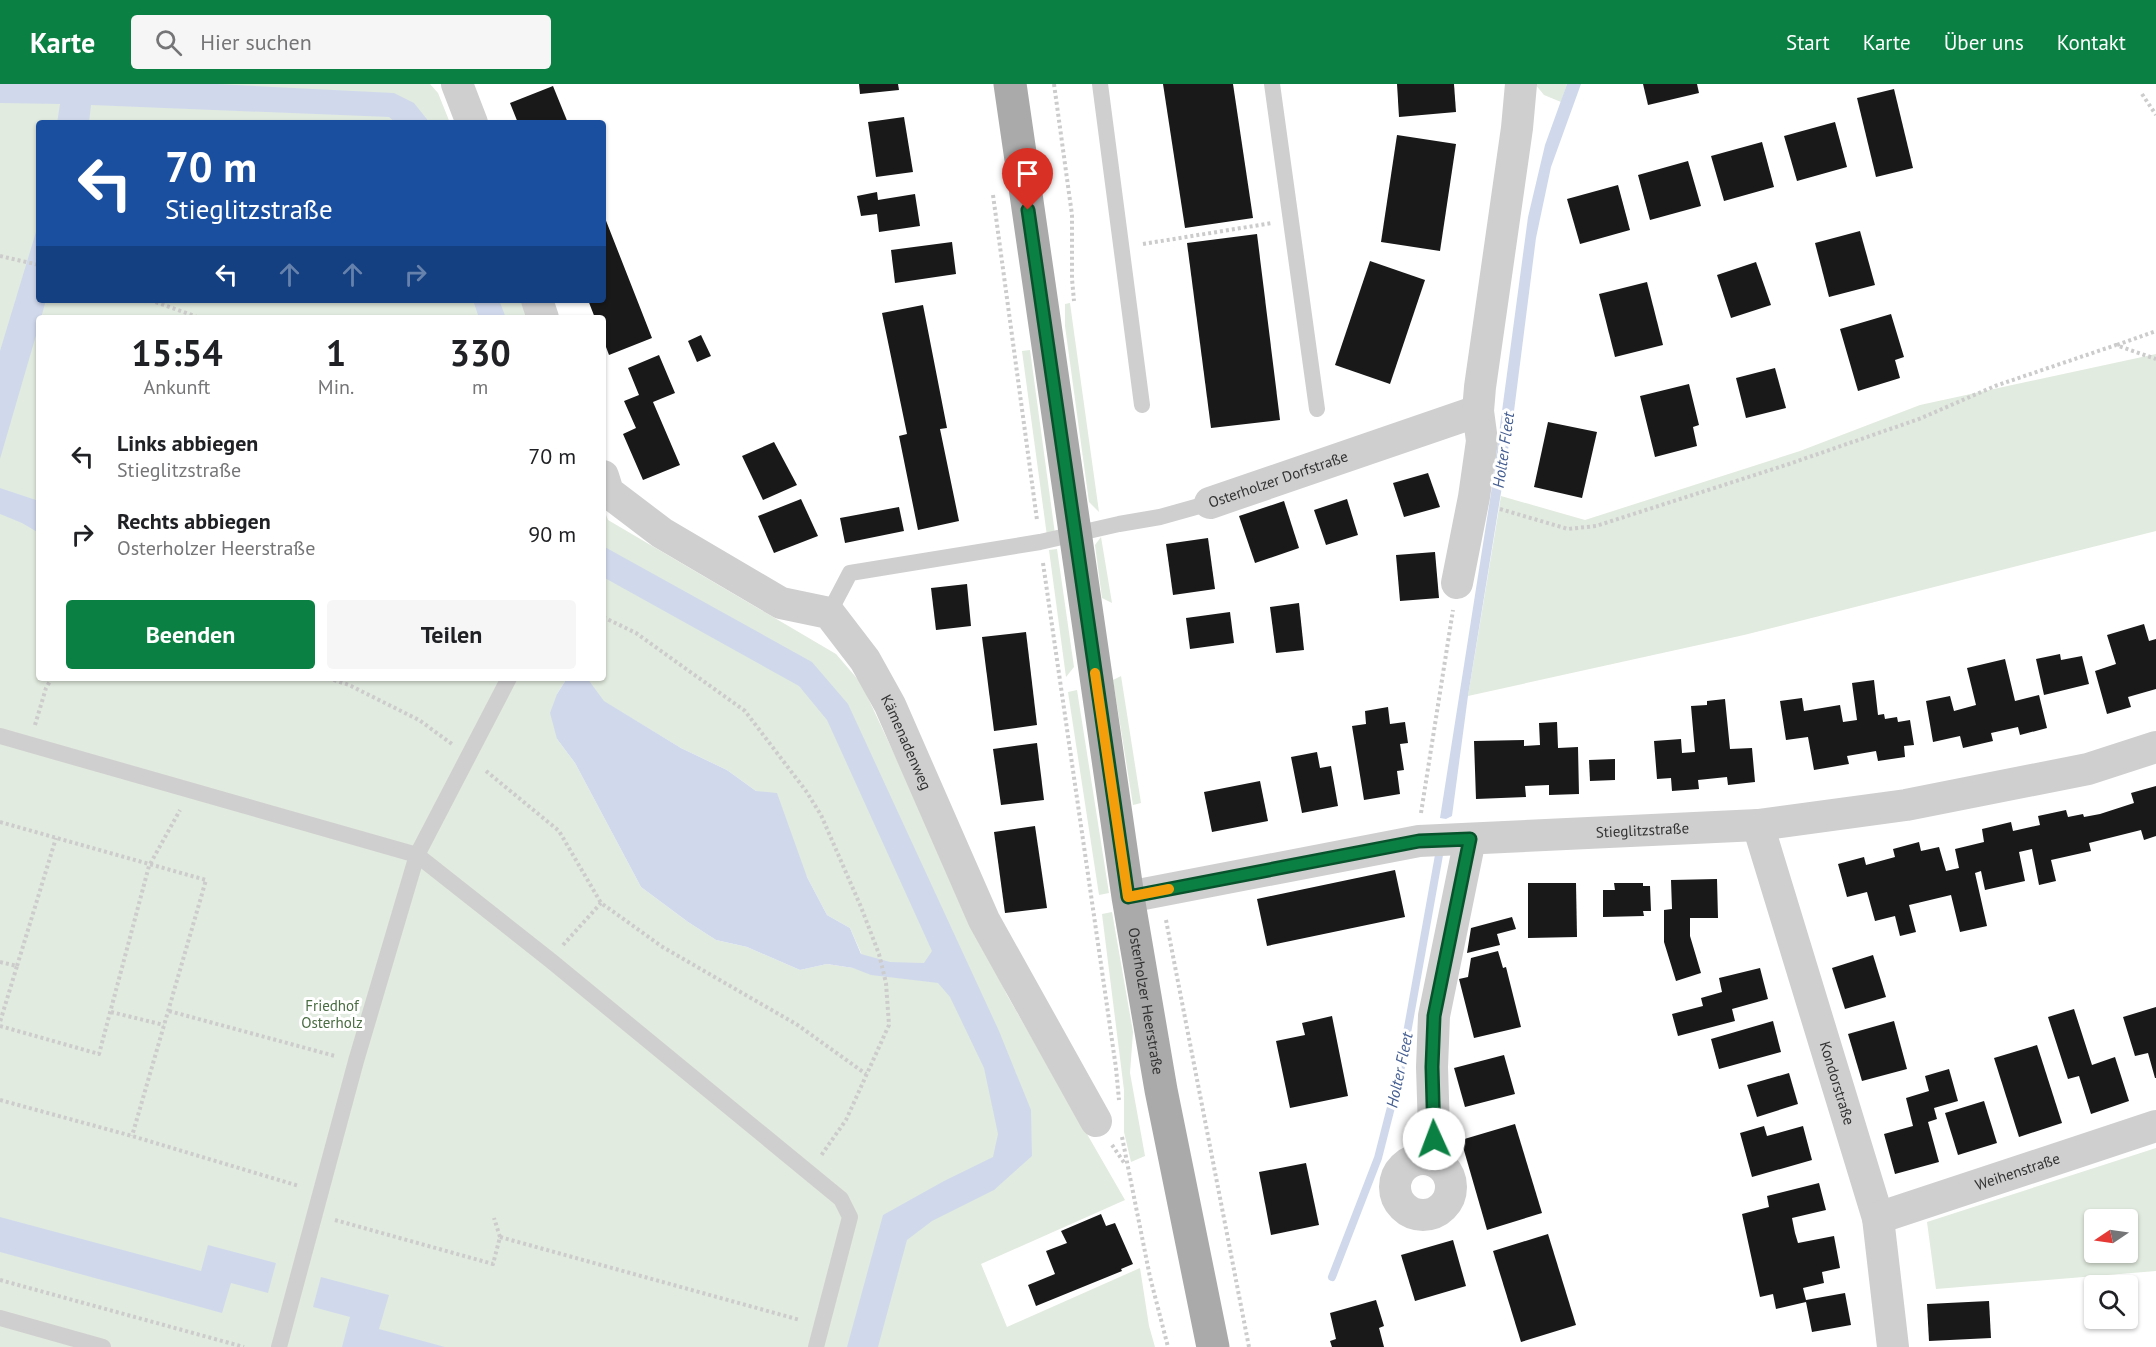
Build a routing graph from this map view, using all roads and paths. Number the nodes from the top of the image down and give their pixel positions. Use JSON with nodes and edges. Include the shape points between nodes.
{"nodes":[{"id":1,"x":457,"y":84,"type":"edge"},
{"id":2,"x":1010,"y":84,"type":"edge"},
{"id":3,"x":1054,"y":84,"type":"edge"},
{"id":4,"x":1100,"y":84,"type":"edge"},
{"id":5,"x":1272,"y":84,"type":"edge"},
{"id":6,"x":1521,"y":84,"type":"edge"},
{"id":7,"x":2142,"y":94,"type":"dead end"},
{"id":8,"x":2156,"y":115,"type":"edge"},
{"id":9,"x":471,"y":120,"type":"edge"},
{"id":10,"x":992,"y":190,"type":"dead end"},
{"id":11,"x":1291,"y":220,"type":"junction"},
{"id":12,"x":1121,"y":248,"type":"junction"},
{"id":13,"x":0,"y":256,"type":"edge"},
{"id":14,"x":36,"y":264,"type":"edge"},
{"id":15,"x":158,"y":303,"type":"edge"},
{"id":16,"x":1076,"y":312,"type":"dead end"},
{"id":17,"x":192,"y":315,"type":"edge"},
{"id":18,"x":2156,"y":331,"type":"edge"},
{"id":19,"x":2116,"y":345,"type":"junction"},
{"id":20,"x":2156,"y":358,"type":"edge"},
{"id":21,"x":1142,"y":405,"type":"dead end"},
{"id":22,"x":1317,"y":409,"type":"dead end"},
{"id":23,"x":1478,"y":411,"type":"junction"},
{"id":24,"x":606,"y":486,"type":"edge"},
{"id":25,"x":1210,"y":503,"type":"joint"},
{"id":26,"x":1507,"y":513,"type":"dead end"},
{"id":27,"x":1075,"y":534,"type":"junction"},
{"id":28,"x":1040,"y":542,"type":"junction"},
{"id":29,"x":1457,"y":583,"type":"joint"},
{"id":30,"x":829,"y":613,"type":"junction"},
{"id":31,"x":606,"y":618,"type":"edge"},
{"id":32,"x":50,"y":681,"type":"edge"},
{"id":33,"x":336,"y":681,"type":"edge"},
{"id":34,"x":507,"y":681,"type":"edge"},
{"id":35,"x":0,"y":736,"type":"edge"},
{"id":36,"x":30,"y":744,"type":"junction"},
{"id":37,"x":2156,"y":747,"type":"edge"},
{"id":38,"x":469,"y":757,"type":"junction"},
{"id":39,"x":178,"y":815,"type":"dead end"},
{"id":40,"x":0,"y":822,"type":"edge"},
{"id":41,"x":1758,"y":825,"type":"junction"},
{"id":42,"x":56,"y":838,"type":"junction"},
{"id":43,"x":1470,"y":839,"type":"junction"},
{"id":44,"x":1419,"y":841,"type":"junction"},
{"id":45,"x":417,"y":855,"type":"junction"},
{"id":46,"x":150,"y":866,"type":"junction"},
{"id":47,"x":1160,"y":891,"type":"junction"},
{"id":48,"x":1128,"y":897,"type":"junction"},
{"id":49,"x":1092,"y":902,"type":"dead end"},
{"id":50,"x":601,"y":903,"type":"junction"},
{"id":51,"x":550,"y":960,"type":"junction"},
{"id":52,"x":0,"y":962,"type":"edge"},
{"id":53,"x":17,"y":966,"type":"junction"},
{"id":54,"x":169,"y":1011,"type":"junction"},
{"id":55,"x":111,"y":1012,"type":"junction"},
{"id":56,"x":0,"y":1024,"type":"edge"},
{"id":57,"x":164,"y":1025,"type":"junction"},
{"id":58,"x":356,"y":1061,"type":"junction"},
{"id":59,"x":866,"y":1074,"type":"junction"},
{"id":60,"x":0,"y":1100,"type":"edge"},
{"id":61,"x":1096,"y":1121,"type":"dead end"},
{"id":62,"x":2156,"y":1125,"type":"edge"},
{"id":63,"x":132,"y":1136,"type":"junction"},
{"id":64,"x":1435,"y":1161,"type":"dead end"},
{"id":65,"x":810,"y":1172,"type":"junction"},
{"id":66,"x":320,"y":1192,"type":"junction"},
{"id":67,"x":494,"y":1218,"type":"dead end"},
{"id":68,"x":1878,"y":1218,"type":"junction"},
{"id":69,"x":341,"y":1221,"type":"dead end"},
{"id":70,"x":500,"y":1237,"type":"junction"},
{"id":71,"x":0,"y":1280,"type":"edge"},
{"id":72,"x":0,"y":1318,"type":"edge"},
{"id":73,"x":821,"y":1326,"type":"junction"},
{"id":74,"x":103,"y":1347,"type":"edge"},
{"id":75,"x":244,"y":1347,"type":"edge"},
{"id":76,"x":279,"y":1347,"type":"edge"},
{"id":77,"x":816,"y":1347,"type":"edge"},
{"id":78,"x":1213,"y":1347,"type":"edge"},
{"id":79,"x":1249,"y":1347,"type":"edge"},
{"id":80,"x":1893,"y":1347,"type":"edge"}],
"edges":[{"from":1,"to":9,"type":"street"},
{"from":2,"to":27,"type":"main road","name":"Osterholzer Heerstraße"},
{"from":3,"to":16,"type":"path","via":[[1072,215]]},
{"from":4,"to":12,"type":"lane"},
{"from":5,"to":11,"type":"lane"},
{"from":6,"to":23,"type":"street"},
{"from":7,"to":8,"type":"path"},
{"from":10,"to":28,"type":"path"},
{"from":11,"to":12,"type":"path"},
{"from":11,"to":22,"type":"lane"},
{"from":12,"to":21,"type":"lane"},
{"from":13,"to":14,"type":"path"},
{"from":15,"to":17,"type":"path"},
{"from":18,"to":19,"type":"path"},
{"from":19,"to":20,"type":"path"},
{"from":19,"to":26,"type":"path","via":[[1995,386],[1908,423],[1596,526],[1568,529]]},
{"from":23,"to":25,"type":"street","name":"Osterholzer Dorfstraße"},
{"from":23,"to":29,"type":"street","via":[[1482,441]]},
{"from":24,"to":30,"type":"street","via":[[608,492],[662,533],[781,603]]},
{"from":25,"to":27,"type":"lane","name":"Osterholzer Dorfstraße"},
{"from":27,"to":28,"type":"lane","name":"Osterholzer Dorfstraße"},
{"from":27,"to":48,"type":"main road","name":"Osterholzer Heerstraße"},
{"from":28,"to":30,"type":"lane","name":"Osterholzer Dorfstraße","via":[[850,573]]},
{"from":28,"to":49,"type":"path"},
{"from":29,"to":44,"type":"path"},
{"from":30,"to":61,"type":"street","name":"Kämenadenweg","via":[[865,660],[890,705],[984,920]]},
{"from":31,"to":59,"type":"path","via":[[636,633],[745,711],[821,815],[861,907],[886,983],[889,1024]]},
{"from":32,"to":36,"type":"path"},
{"from":33,"to":38,"type":"path","via":[[419,720]]},
{"from":34,"to":38,"type":"lane"},
{"from":35,"to":36,"type":"lane"},
{"from":36,"to":45,"type":"lane"},
{"from":37,"to":41,"type":"street","name":"Stieglitzstraße","via":[[2088,769],[1906,805]]},
{"from":38,"to":45,"type":"lane"},
{"from":38,"to":50,"type":"path","via":[[559,831]]},
{"from":39,"to":46,"type":"path"},
{"from":40,"to":42,"type":"path"},
{"from":41,"to":43,"type":"street","name":"Stieglitzstraße"},
{"from":41,"to":68,"type":"street","name":"Kondorstraße"},
{"from":42,"to":46,"type":"path"},
{"from":42,"to":53,"type":"path"},
{"from":43,"to":44,"type":"street","name":"Stieglitzstraße"},
{"from":43,"to":64,"type":"street","via":[[1434,1016]]},
{"from":44,"to":47,"type":"street","name":"Stieglitzstraße"},
{"from":45,"to":51,"type":"lane"},
{"from":45,"to":58,"type":"lane"},
{"from":46,"to":54,"type":"path","via":[[207,880]]},
{"from":46,"to":55,"type":"path"},
{"from":47,"to":48,"type":"street","name":"Stieglitzstraße"},
{"from":47,"to":79,"type":"path"},
{"from":48,"to":78,"type":"main road","name":"Osterholzer Heerstraße","via":[[1161,1090]]},
{"from":50,"to":51,"type":"path"},
{"from":50,"to":59,"type":"path","via":[[661,946],[796,1024]]},
{"from":51,"to":65,"type":"lane"},
{"from":52,"to":53,"type":"path"},
{"from":53,"to":56,"type":"path"},
{"from":54,"to":57,"type":"path"},
{"from":54,"to":58,"type":"path"},
{"from":55,"to":56,"type":"path","via":[[99,1054]]},
{"from":55,"to":57,"type":"path"},
{"from":57,"to":63,"type":"path"},
{"from":58,"to":66,"type":"lane"},
{"from":59,"to":65,"type":"path","via":[[846,1120]]},
{"from":60,"to":63,"type":"path"},
{"from":62,"to":68,"type":"street","name":"Weihenstraße"},
{"from":63,"to":66,"type":"path"},
{"from":65,"to":73,"type":"lane","via":[[842,1199],[850,1217]]},
{"from":66,"to":76,"type":"lane"},
{"from":67,"to":70,"type":"path"},
{"from":68,"to":80,"type":"street","name":"Kondorstraße"},
{"from":69,"to":70,"type":"path","via":[[493,1264]]},
{"from":70,"to":73,"type":"path"},
{"from":71,"to":75,"type":"path"},
{"from":72,"to":74,"type":"lane"},
{"from":73,"to":77,"type":"lane"}]}
